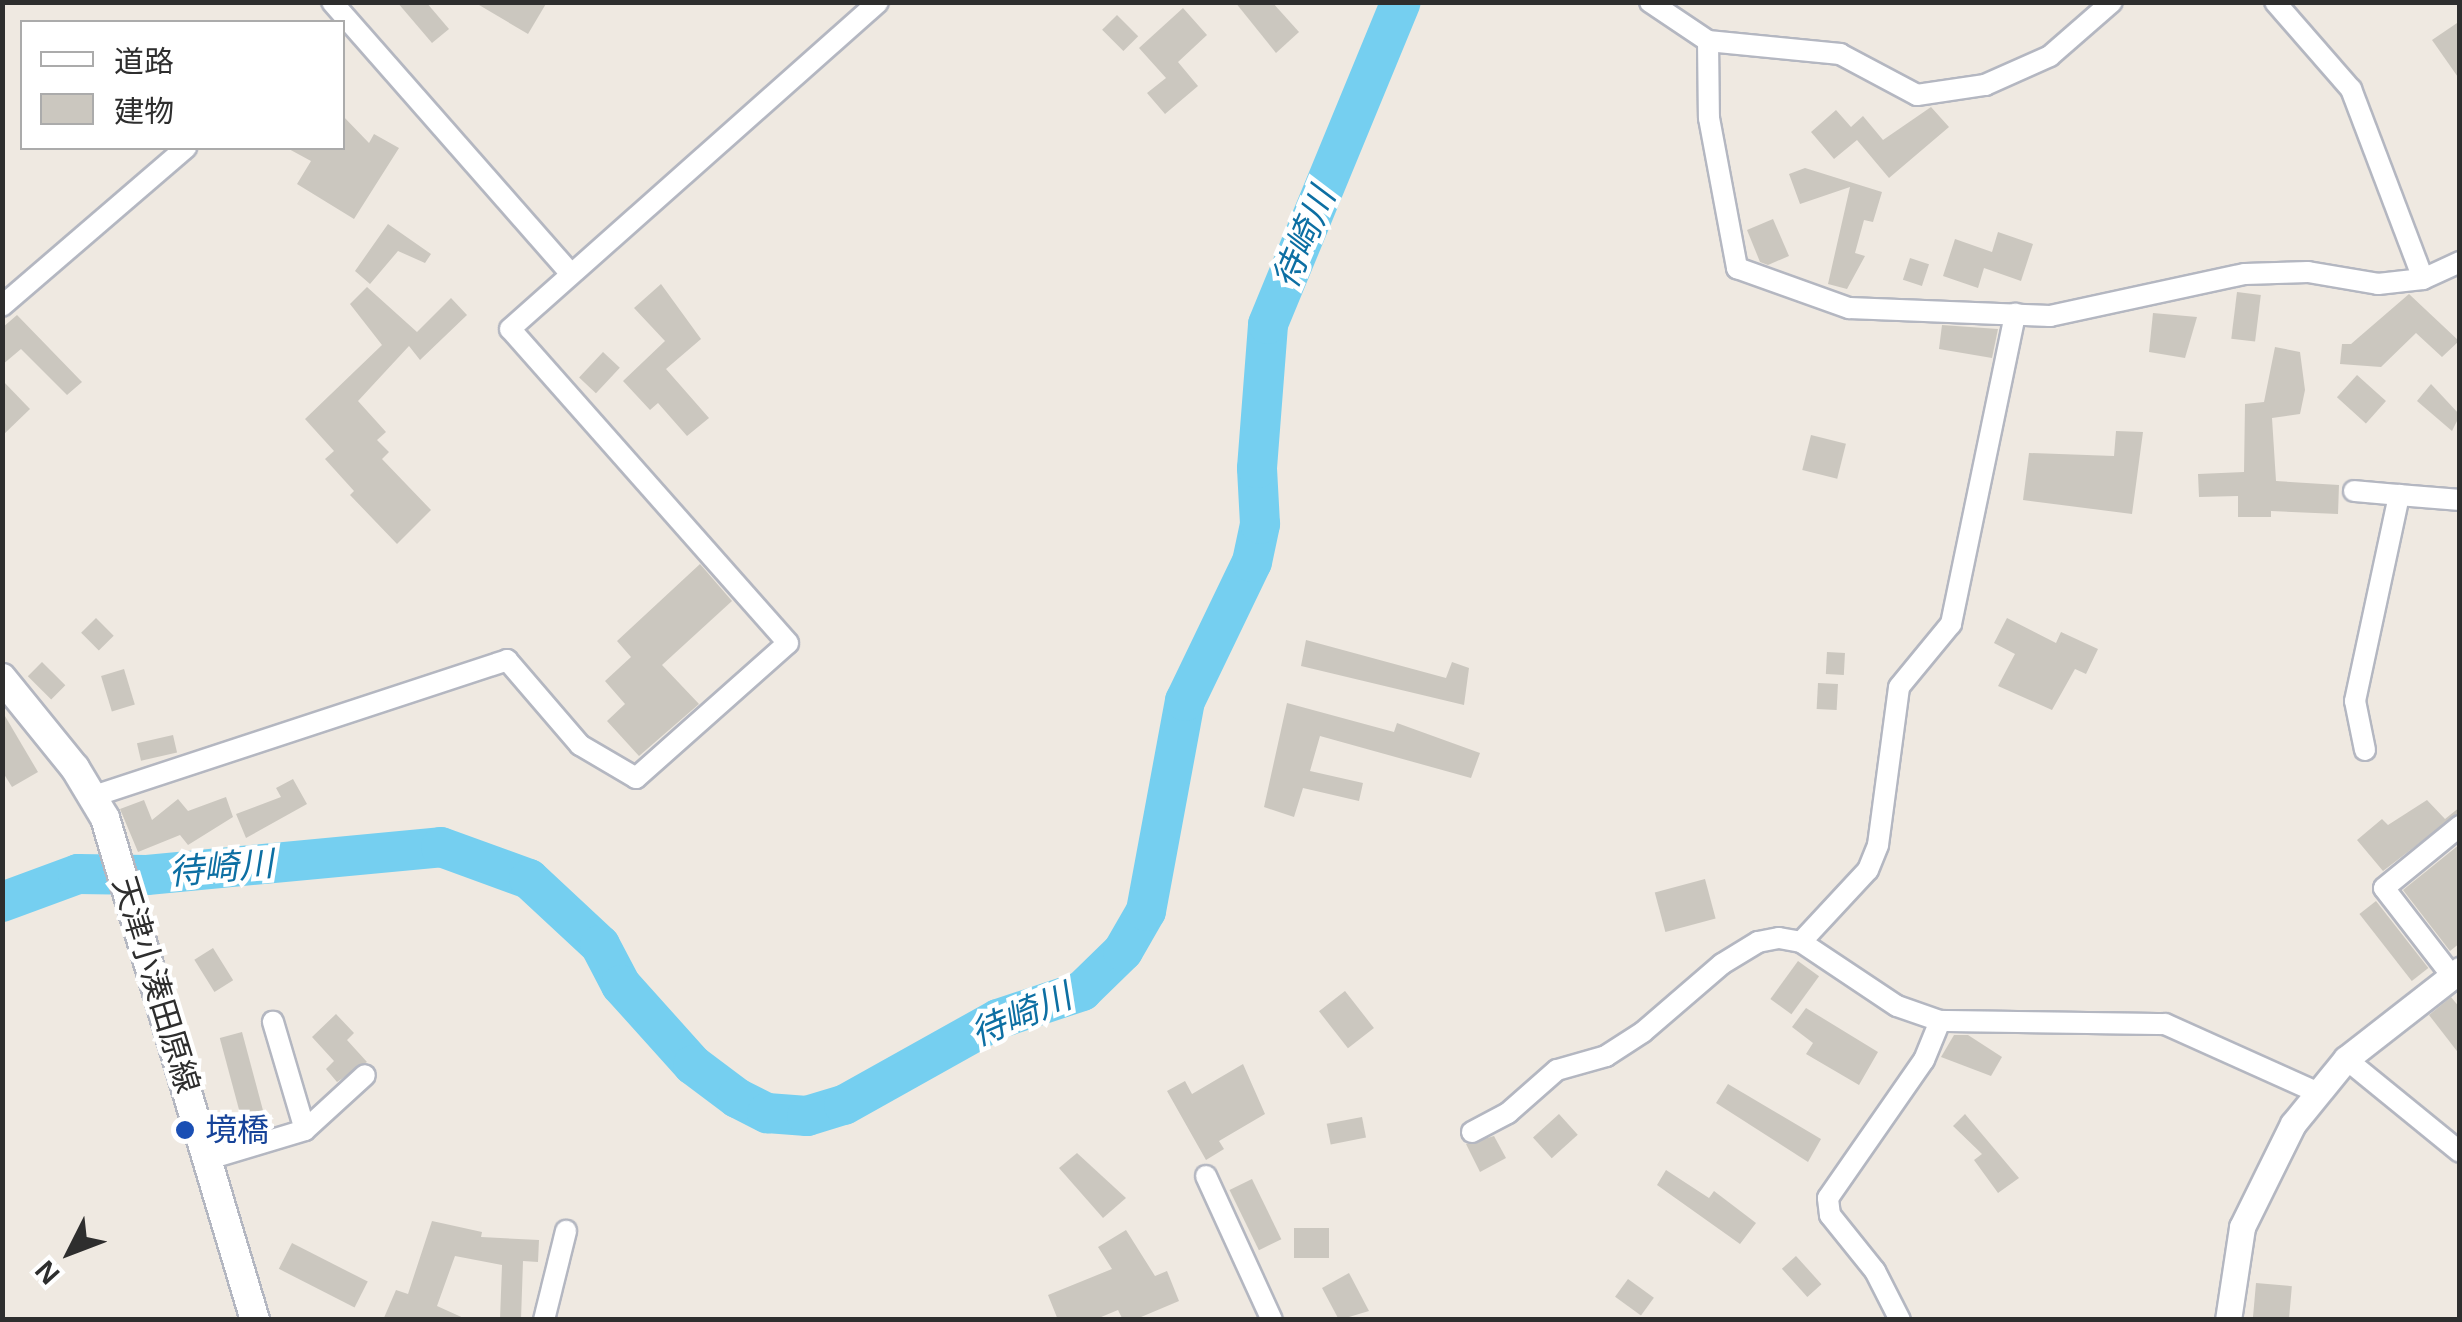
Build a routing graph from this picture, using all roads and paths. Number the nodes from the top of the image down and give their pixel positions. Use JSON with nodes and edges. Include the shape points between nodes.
{"nodes":[{"id":1,"x":878,"y":2,"type":"edge"},
{"id":2,"x":1650,"y":2,"type":"edge"},
{"id":3,"x":2112,"y":2,"type":"edge"},
{"id":4,"x":2275,"y":2,"type":"edge"},
{"id":5,"x":345,"y":20,"type":"edge"},
{"id":6,"x":1708,"y":41,"type":"junction"},
{"id":7,"x":184,"y":150,"type":"edge"},
{"id":8,"x":2460,"y":262,"type":"edge"},
{"id":9,"x":570,"y":273,"type":"junction"},
{"id":10,"x":2423,"y":279,"type":"junction"},
{"id":11,"x":2,"y":306,"type":"edge"},
{"id":12,"x":2015,"y":314,"type":"junction"},
{"id":13,"x":2354,"y":491,"type":"dead end"},
{"id":14,"x":2399,"y":495,"type":"junction"},
{"id":15,"x":2460,"y":500,"type":"edge"},
{"id":16,"x":2,"y":678,"type":"edge"},
{"id":17,"x":2365,"y":750,"type":"dead end"},
{"id":18,"x":94,"y":796,"type":"junction"},
{"id":19,"x":2460,"y":826,"type":"edge"},
{"id":20,"x":1801,"y":942,"type":"junction"},
{"id":21,"x":2456,"y":973,"type":"edge"},
{"id":22,"x":1940,"y":1020,"type":"junction"},
{"id":23,"x":273,"y":1022,"type":"dead end"},
{"id":24,"x":2346,"y":1059,"type":"junction"},
{"id":25,"x":365,"y":1075,"type":"dead end"},
{"id":26,"x":2316,"y":1092,"type":"junction"},
{"id":27,"x":305,"y":1130,"type":"junction"},
{"id":28,"x":1472,"y":1132,"type":"dead end"},
{"id":29,"x":2460,"y":1152,"type":"edge"},
{"id":30,"x":208,"y":1159,"type":"junction"},
{"id":31,"x":1206,"y":1176,"type":"dead end"},
{"id":32,"x":566,"y":1231,"type":"dead end"},
{"id":33,"x":255,"y":1320,"type":"edge"},
{"id":34,"x":544,"y":1320,"type":"edge"},
{"id":35,"x":1272,"y":1320,"type":"edge"},
{"id":36,"x":1900,"y":1320,"type":"edge"},
{"id":37,"x":2228,"y":1320,"type":"edge"}],
"edges":[{"from":1,"to":9,"type":"street"},
{"from":2,"to":6,"type":"street"},
{"from":3,"to":6,"type":"street","via":[[2050,56],[1985,85],[1917,96],[1840,54]]},
{"from":4,"to":10,"type":"street","via":[[2351,89]]},
{"from":5,"to":9,"type":"street"},
{"from":6,"to":12,"type":"street","via":[[1709,118],[1736,268],[1849,308]]},
{"from":7,"to":11,"type":"street"},
{"from":8,"to":10,"type":"street"},
{"from":9,"to":18,"type":"street","via":[[510,329],[788,643],[636,778],[580,745],[507,660]]},
{"from":10,"to":12,"type":"street","via":[[2378,284],[2308,272],[2245,274],[2097,310]]},
{"from":12,"to":20,"type":"street","via":[[1951,624],[1899,687],[1878,845],[1868,870]]},
{"from":13,"to":14,"type":"street"},
{"from":14,"to":15,"type":"street"},
{"from":14,"to":17,"type":"street","via":[[2355,701]]},
{"from":16,"to":18,"type":"main road","name":"天津小湊田原線"},
{"from":18,"to":30,"type":"main road","name":"天津小湊田原線"},
{"from":19,"to":21,"type":"street","via":[[2384,888]]},
{"from":20,"to":22,"type":"street","via":[[1897,1006]]},
{"from":20,"to":28,"type":"street","via":[[1758,942],[1606,1056],[1557,1070],[1508,1113]]},
{"from":21,"to":24,"type":"street"},
{"from":22,"to":26,"type":"street","via":[[2166,1024]]},
{"from":22,"to":36,"type":"street","via":[[1924,1060],[1828,1198],[1830,1214],[1875,1271]]},
{"from":23,"to":27,"type":"street"},
{"from":24,"to":26,"type":"street"},
{"from":24,"to":29,"type":"street"},
{"from":25,"to":27,"type":"street"},
{"from":26,"to":37,"type":"street","via":[[2249,1204]]},
{"from":27,"to":30,"type":"street"},
{"from":30,"to":33,"type":"main road","name":"天津小湊田原線"},
{"from":31,"to":35,"type":"street"},
{"from":32,"to":34,"type":"street"}]}
